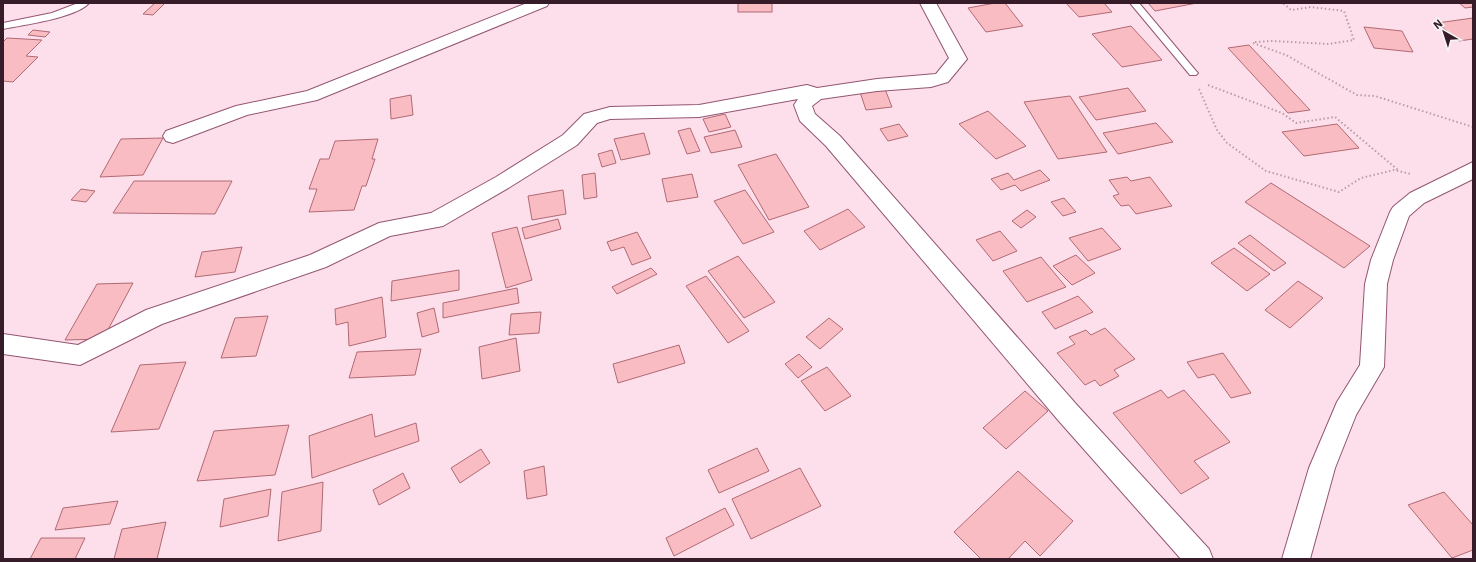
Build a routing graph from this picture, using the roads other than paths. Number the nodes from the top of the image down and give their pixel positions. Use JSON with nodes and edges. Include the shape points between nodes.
{"nodes":[{"id":1,"x":85,"y":3,"type":"edge"},
{"id":2,"x":541,"y":3,"type":"edge"},
{"id":3,"x":928,"y":3,"type":"edge"},
{"id":4,"x":1134,"y":3,"type":"edge"},
{"id":5,"x":3,"y":26,"type":"edge"},
{"id":6,"x":1193,"y":73,"type":"road end"},
{"id":7,"x":816,"y":94,"type":"junction"},
{"id":8,"x":172,"y":136,"type":"dead end"},
{"id":9,"x":1464,"y":174,"type":"edge"},
{"id":10,"x":3,"y":344,"type":"edge"},
{"id":11,"x":1200,"y":559,"type":"edge"},
{"id":12,"x":1296,"y":559,"type":"edge"}],
"edges":[{"from":1,"to":5,"type":"lane","via":[[33,21]]},
{"from":2,"to":8,"type":"street","via":[[311,96],[243,110]]},
{"from":3,"to":7,"type":"street","via":[[958,59],[942,78]]},
{"from":4,"to":6,"type":"lane"},
{"from":7,"to":10,"type":"street","via":[[807,91],[698,111],[610,113],[591,118],[570,140],[436,220],[386,229],[318,261],[154,317],[80,355]]},
{"from":7,"to":11,"type":"street","via":[[803,105],[807,117],[832,141],[1061,406]]},
{"from":9,"to":12,"type":"street","via":[[1417,198],[1400,212],[1376,284],[1372,367],[1346,410],[1322,468]]}]}
